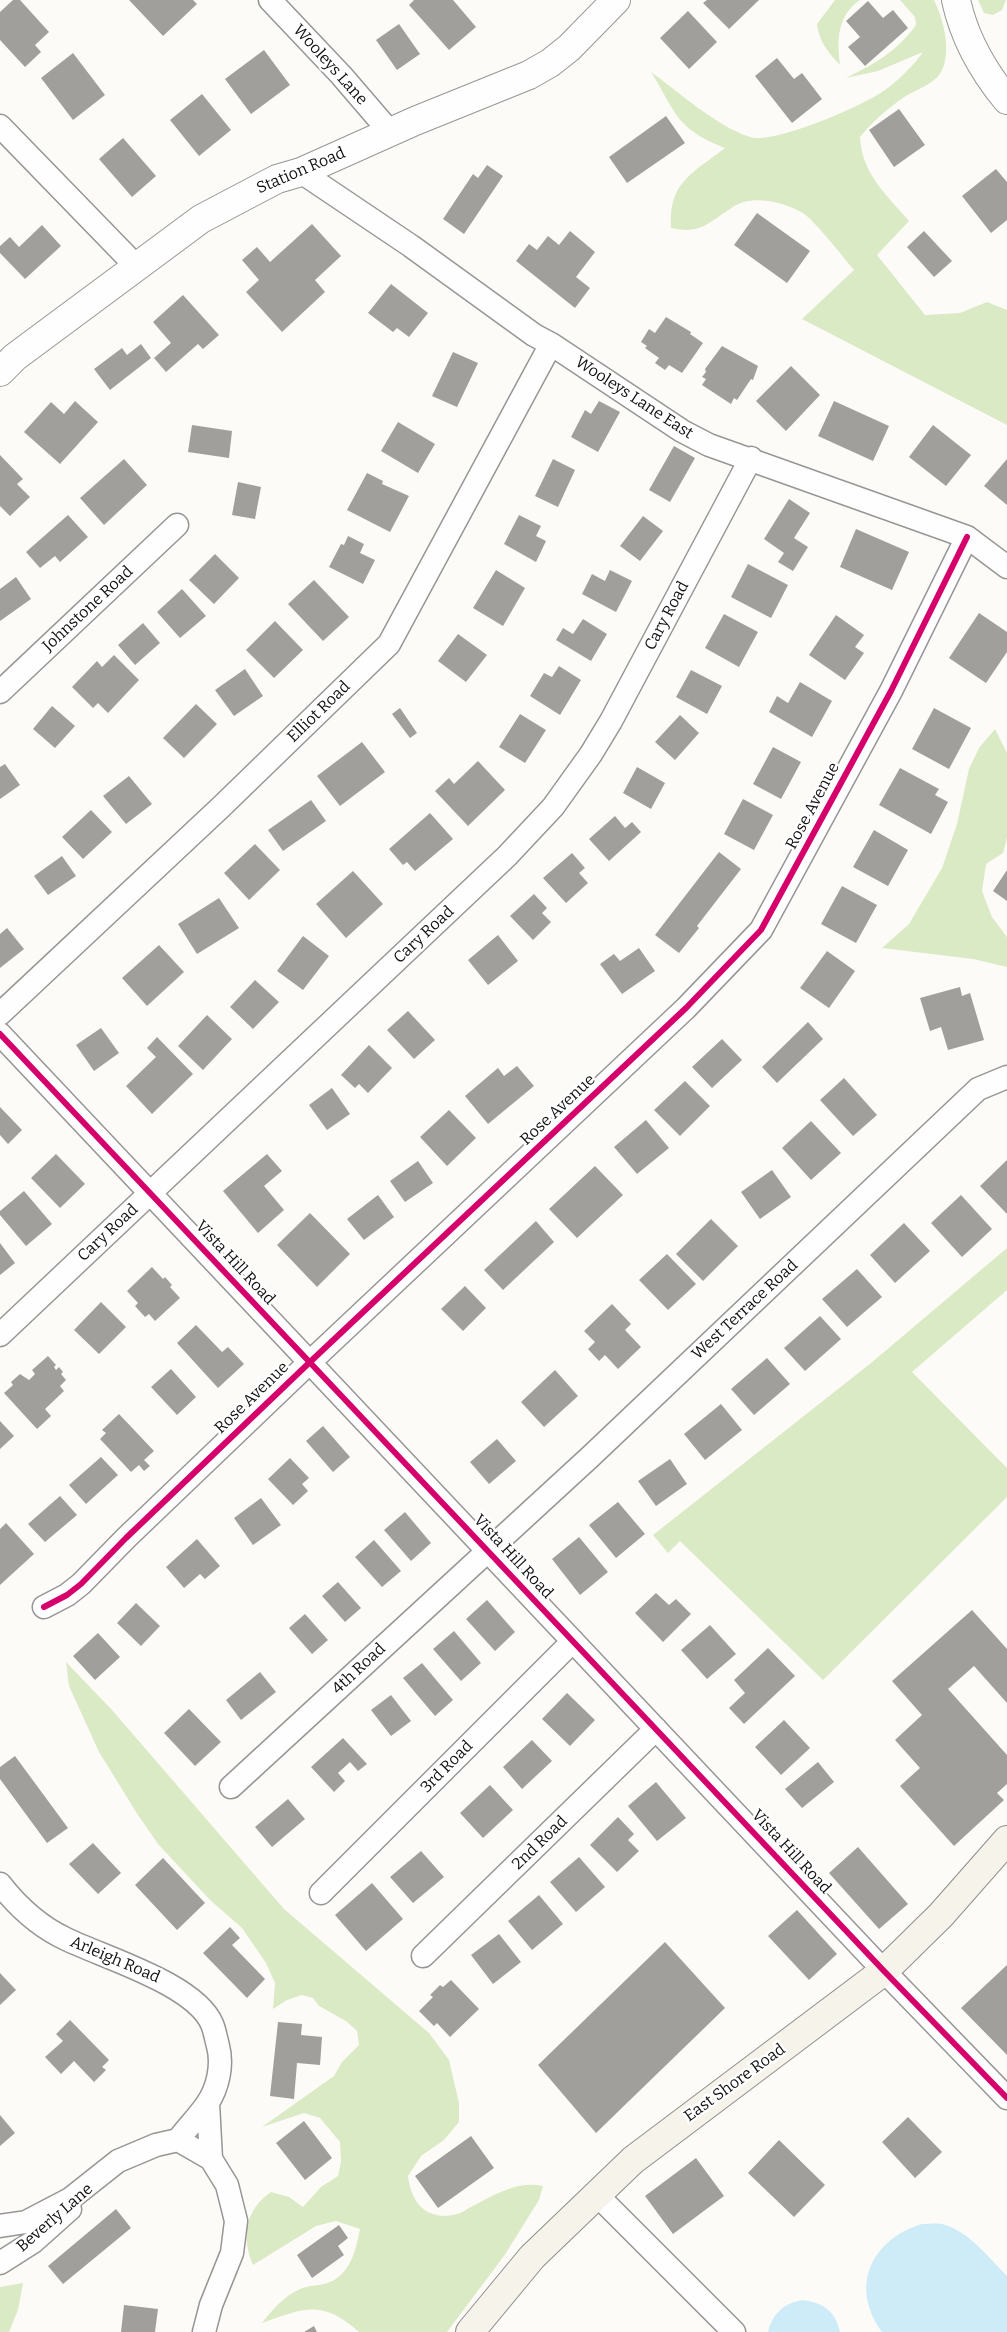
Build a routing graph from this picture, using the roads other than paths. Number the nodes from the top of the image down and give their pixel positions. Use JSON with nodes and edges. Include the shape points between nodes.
{"nodes":[{"id":1,"x":270,"y":0,"type":"edge"},
{"id":2,"x":616,"y":0,"type":"edge"},
{"id":3,"x":956,"y":0,"type":"edge"},
{"id":4,"x":1007,"y":100,"type":"edge"},
{"id":5,"x":0,"y":126,"type":"edge"},
{"id":6,"x":390,"y":132,"type":"junction"},
{"id":7,"x":301,"y":172,"type":"junction"},
{"id":8,"x":136,"y":266,"type":"junction"},
{"id":9,"x":551,"y":344,"type":"junction"},
{"id":10,"x":0,"y":372,"type":"edge"},
{"id":11,"x":751,"y":458,"type":"junction"},
{"id":12,"x":177,"y":525,"type":"dead end"},
{"id":13,"x":967,"y":536,"type":"junction"},
{"id":14,"x":1007,"y":567,"type":"edge"},
{"id":15,"x":0,"y":692,"type":"edge"},
{"id":16,"x":0,"y":1014,"type":"edge"},
{"id":17,"x":0,"y":1034,"type":"edge"},
{"id":18,"x":1007,"y":1077,"type":"edge"},
{"id":19,"x":150,"y":1193,"type":"junction"},
{"id":20,"x":0,"y":1335,"type":"edge"},
{"id":21,"x":310,"y":1362,"type":"junction"},
{"id":22,"x":487,"y":1550,"type":"junction"},
{"id":23,"x":44,"y":1607,"type":"dead end"},
{"id":24,"x":573,"y":1642,"type":"junction"},
{"id":25,"x":656,"y":1729,"type":"junction"},
{"id":26,"x":231,"y":1787,"type":"dead end"},
{"id":27,"x":1007,"y":1840,"type":"edge"},
{"id":28,"x":0,"y":1884,"type":"edge"},
{"id":29,"x":320,"y":1893,"type":"dead end"},
{"id":30,"x":424,"y":1956,"type":"dead end"},
{"id":31,"x":884,"y":1971,"type":"junction"},
{"id":32,"x":1007,"y":2098,"type":"edge"},
{"id":33,"x":208,"y":2103,"type":"junction"},
{"id":34,"x":183,"y":2143,"type":"junction"},
{"id":35,"x":211,"y":2159,"type":"junction"},
{"id":36,"x":107,"y":2170,"type":"junction"},
{"id":37,"x":596,"y":2194,"type":"junction"},
{"id":38,"x":0,"y":2226,"type":"edge"},
{"id":39,"x":0,"y":2263,"type":"edge"},
{"id":40,"x":204,"y":2332,"type":"edge"},
{"id":41,"x":470,"y":2332,"type":"edge"},
{"id":42,"x":734,"y":2332,"type":"edge"}],
"edges":[{"from":1,"to":6,"type":"street","name":"Wooleys Lane"},
{"from":2,"to":6,"type":"street","name":"Station Road","via":[[568,48],[543,67]]},
{"from":3,"to":4,"type":"street","via":[[976,54]]},
{"from":5,"to":8,"type":"street"},
{"from":6,"to":7,"type":"street","name":"Station Road"},
{"from":7,"to":8,"type":"street","name":"Station Road","via":[[277,179],[201,219]]},
{"from":7,"to":9,"type":"street","name":"Wooleys Lane East"},
{"from":8,"to":10,"type":"street","name":"Station Road"},
{"from":9,"to":11,"type":"street","name":"Wooleys Lane East","via":[[682,432],[709,445]]},
{"from":9,"to":16,"type":"street","name":"Elliot Road","via":[[390,644]]},
{"from":11,"to":13,"type":"street","name":"Wooleys Lane East"},
{"from":11,"to":19,"type":"street","name":"Cary Road","via":[[611,721],[553,807],[507,856]]},
{"from":12,"to":15,"type":"street","name":"Johnstone Road"},
{"from":13,"to":14,"type":"street","name":"Wooleys Lane East"},
{"from":13,"to":21,"type":"street","name":"Rose Avenue","via":[[891,691],[761,930],[686,1008]]},
{"from":17,"to":19,"type":"street","name":"Vista Hill Road"},
{"from":18,"to":22,"type":"street","name":"West Terrace Road","via":[[978,1089],[590,1457]]},
{"from":19,"to":20,"type":"street","name":"Cary Road"},
{"from":19,"to":21,"type":"street","name":"Vista Hill Road"},
{"from":21,"to":22,"type":"street","name":"Vista Hill Road"},
{"from":21,"to":23,"type":"street","name":"Rose Avenue","via":[[77,1588]]},
{"from":22,"to":24,"type":"street","name":"Vista Hill Road"},
{"from":22,"to":26,"type":"street","name":"4th Road"},
{"from":24,"to":25,"type":"street","name":"Vista Hill Road"},
{"from":24,"to":29,"type":"street","name":"3rd Road"},
{"from":25,"to":30,"type":"street","name":"2nd Road"},
{"from":25,"to":31,"type":"street","name":"Vista Hill Road"},
{"from":27,"to":31,"type":"main road","name":"East Shore Road","via":[[941,1915]]},
{"from":28,"to":33,"type":"street","name":"Arleigh Road","via":[[14,1902],[34,1919],[65,1939],[163,1980],[201,2008],[212,2024],[221,2058]]},
{"from":31,"to":32,"type":"street","name":"Vista Hill Road"},
{"from":31,"to":37,"type":"main road","name":"East Shore Road","via":[[653,2142]]},
{"from":33,"to":34,"type":"street","name":"Arleigh Road"},
{"from":33,"to":35,"type":"street","name":"Arleigh Road"},
{"from":34,"to":35,"type":"street","name":"Arleigh Road"},
{"from":34,"to":36,"type":"street","name":"Beverly Lane","via":[[156,2144],[118,2161]]},
{"from":35,"to":40,"type":"street","name":"Arleigh Road","via":[[227,2185],[236,2220],[232,2253]]},
{"from":36,"to":38,"type":"street","name":"Beverly Lane","via":[[70,2200],[26,2222]]},
{"from":36,"to":39,"type":"street","name":"Beverly Lane","via":[[46,2231]]},
{"from":37,"to":41,"type":"main road","name":"East Shore Road","via":[[532,2257]]},
{"from":37,"to":42,"type":"street"}]}
